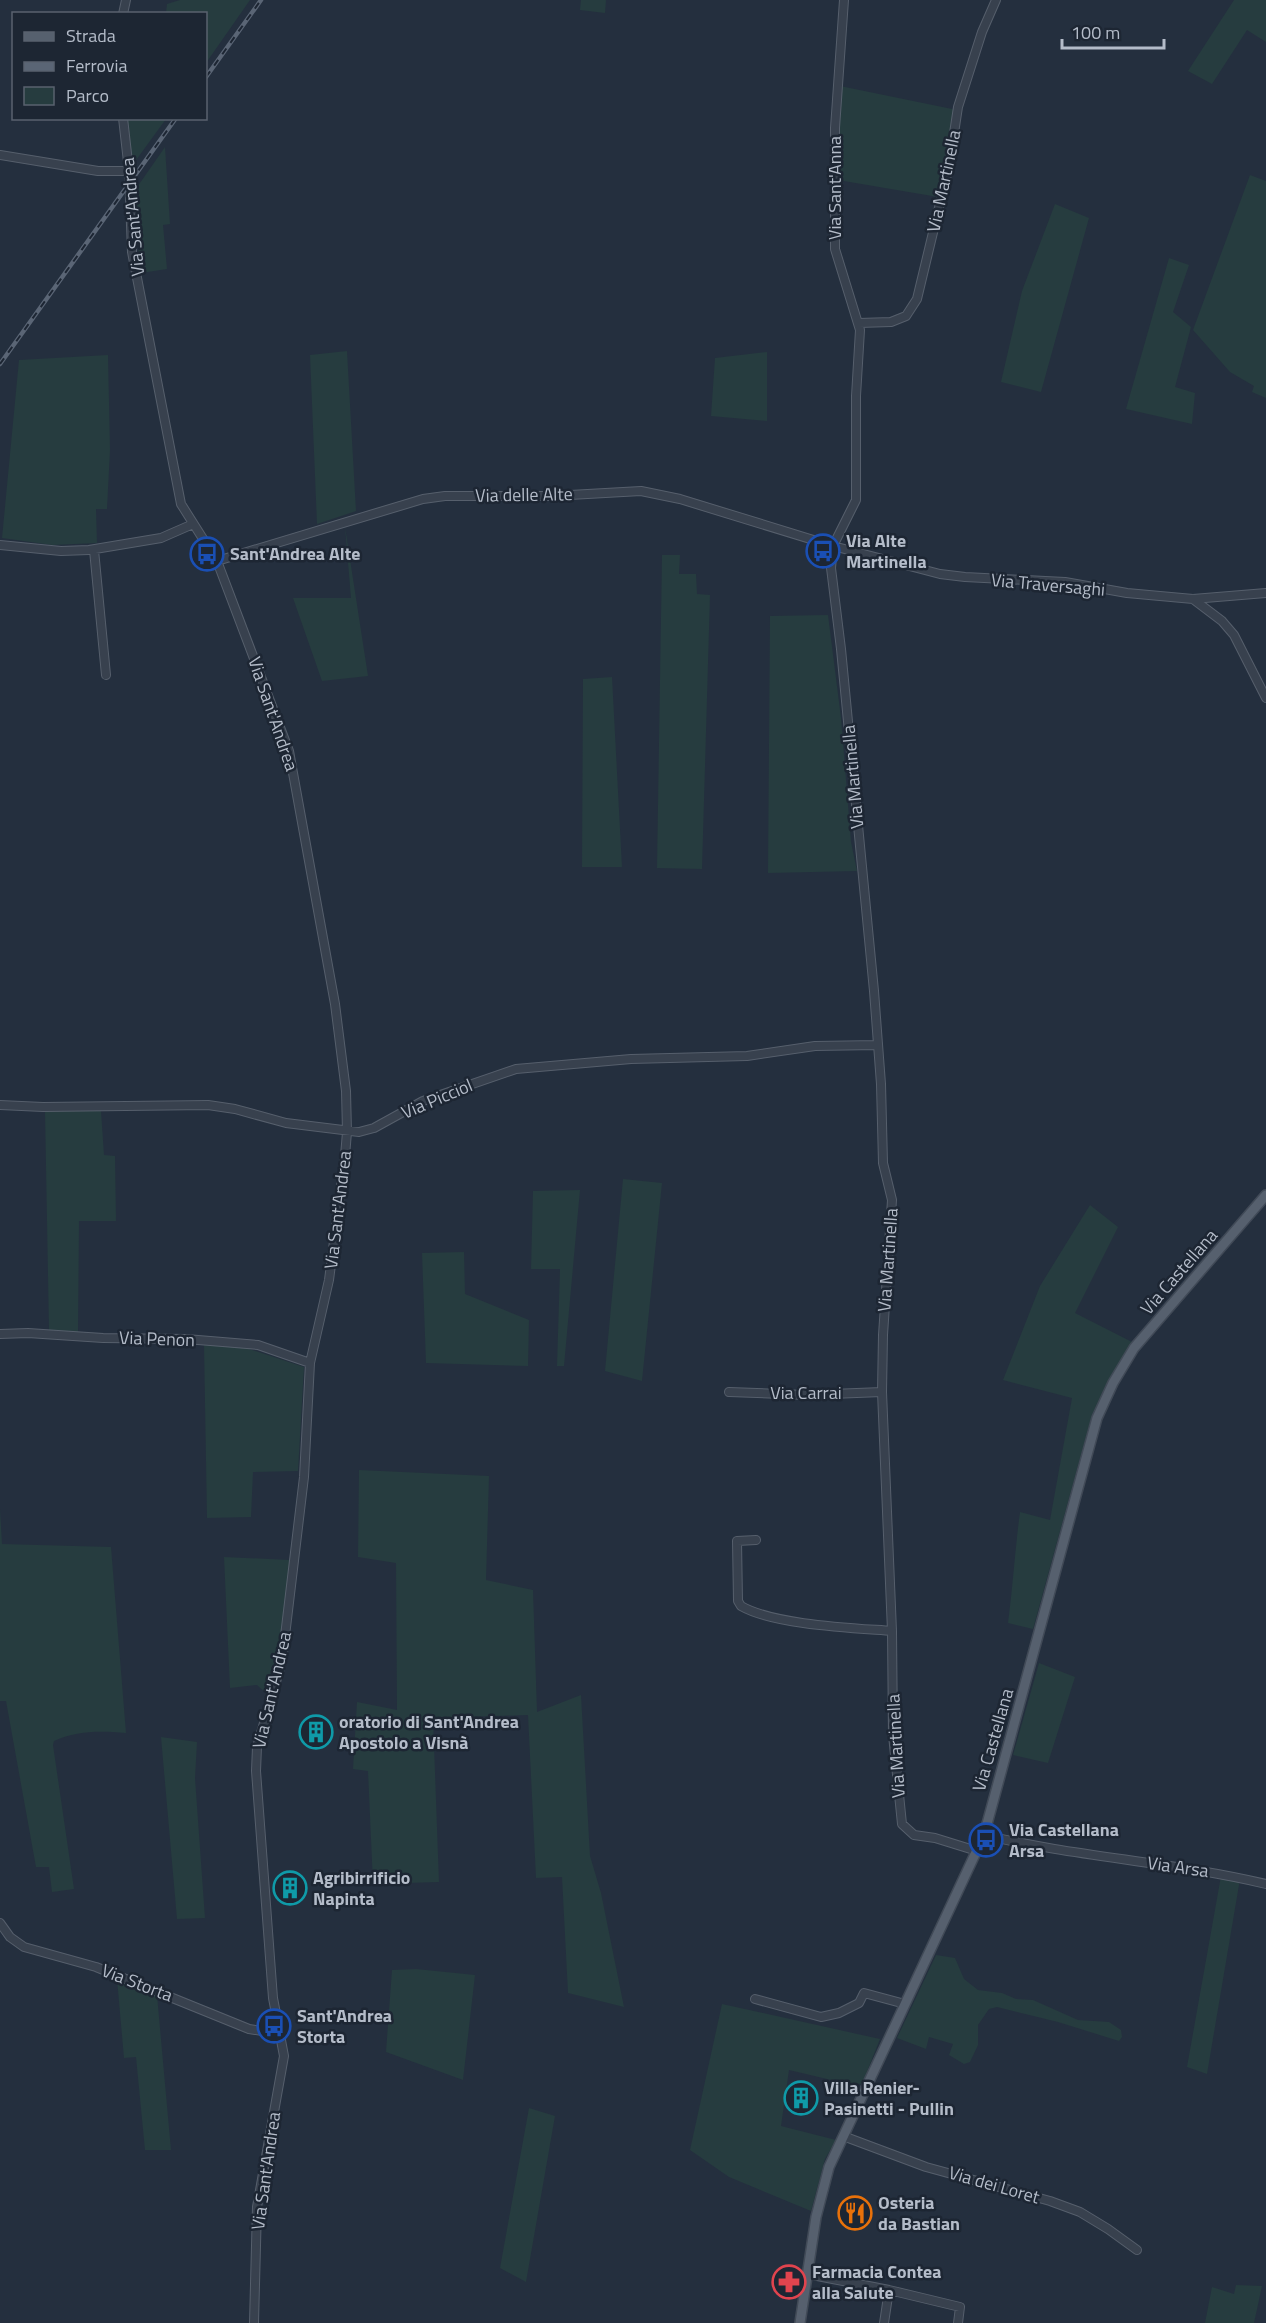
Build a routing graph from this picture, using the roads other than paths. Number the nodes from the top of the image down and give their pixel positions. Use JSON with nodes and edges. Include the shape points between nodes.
{"nodes":[{"id":1,"x":844,"y":0,"type":"edge"},
{"id":2,"x":996,"y":0,"type":"edge"},
{"id":3,"x":123,"y":120,"type":"edge"},
{"id":4,"x":0,"y":155,"type":"edge"},
{"id":5,"x":129,"y":171,"type":"junction"},
{"id":6,"x":859,"y":323,"type":"junction"},
{"id":7,"x":193,"y":524,"type":"junction"},
{"id":8,"x":0,"y":544,"type":"edge"},
{"id":9,"x":833,"y":546,"type":"junction"},
{"id":10,"x":94,"y":550,"type":"junction"},
{"id":11,"x":217,"y":561,"type":"junction"},
{"id":12,"x":1266,"y":593,"type":"edge"},
{"id":13,"x":1193,"y":599,"type":"junction"},
{"id":14,"x":106,"y":675,"type":"dead end"},
{"id":15,"x":1266,"y":698,"type":"edge"},
{"id":16,"x":877,"y":1045,"type":"junction"},
{"id":17,"x":0,"y":1105,"type":"edge"},
{"id":18,"x":347,"y":1132,"type":"junction"},
{"id":19,"x":1266,"y":1195,"type":"edge"},
{"id":20,"x":0,"y":1334,"type":"edge"},
{"id":21,"x":310,"y":1363,"type":"junction"},
{"id":22,"x":729,"y":1392,"type":"dead end"},
{"id":23,"x":882,"y":1392,"type":"junction"},
{"id":24,"x":756,"y":1540,"type":"dead end"},
{"id":25,"x":892,"y":1631,"type":"junction"},
{"id":26,"x":984,"y":1835,"type":"junction"},
{"id":27,"x":977,"y":1851,"type":"junction"},
{"id":28,"x":1266,"y":1884,"type":"edge"},
{"id":29,"x":0,"y":1923,"type":"edge"},
{"id":30,"x":755,"y":1999,"type":"dead end"},
{"id":31,"x":905,"y":2004,"type":"junction"},
{"id":32,"x":281,"y":2034,"type":"junction"},
{"id":33,"x":843,"y":2136,"type":"junction"},
{"id":34,"x":1137,"y":2250,"type":"dead end"},
{"id":35,"x":807,"y":2274,"type":"junction"},
{"id":36,"x":889,"y":2290,"type":"junction"},
{"id":37,"x":254,"y":2323,"type":"edge"},
{"id":38,"x":800,"y":2323,"type":"edge"},
{"id":39,"x":884,"y":2323,"type":"edge"},
{"id":40,"x":958,"y":2323,"type":"edge"}],
"edges":[{"from":1,"to":6,"type":"street","name":"Via Sant'Anna","via":[[835,128],[835,249]]},
{"from":2,"to":6,"type":"street","name":"Via Martinella","via":[[958,107],[949,166],[917,299],[906,316]]},
{"from":3,"to":5,"type":"street","name":"Via Sant'Andrea"},
{"from":4,"to":5,"type":"street","via":[[98,171]]},
{"from":5,"to":7,"type":"street","name":"Via Sant'Andrea","via":[[132,252],[181,504]]},
{"from":6,"to":9,"type":"street","name":"Via Sant'Anna","via":[[856,500]]},
{"from":7,"to":10,"type":"street","via":[[161,538]]},
{"from":7,"to":11,"type":"street","name":"Via Sant'Andrea"},
{"from":8,"to":10,"type":"street","via":[[61,551]]},
{"from":9,"to":11,"type":"street","name":"Via delle Alte","via":[[680,499],[641,491],[423,499]]},
{"from":9,"to":13,"type":"street","name":"Via Traversaghi","via":[[940,574],[1065,582]]},
{"from":9,"to":16,"type":"street","name":"Via Martinella","via":[[831,568]]},
{"from":10,"to":14,"type":"street"},
{"from":11,"to":18,"type":"street","name":"Via Sant'Andrea","via":[[289,751],[335,1004]]},
{"from":12,"to":13,"type":"street","name":"Via Traversaghi"},
{"from":13,"to":15,"type":"street","via":[[1234,634]]},
{"from":16,"to":18,"type":"street","name":"Via Picciol","via":[[815,1046],[747,1056],[631,1059],[516,1070],[423,1101],[374,1128]]},
{"from":16,"to":23,"type":"street","name":"Via Martinella","via":[[883,1163],[892,1200]]},
{"from":17,"to":18,"type":"street","name":"Via Picciol","via":[[208,1105]]},
{"from":18,"to":21,"type":"street","name":"Via Sant'Andrea","via":[[329,1280]]},
{"from":19,"to":26,"type":"main road","name":"Via Castellana","via":[[1134,1348],[1097,1418]]},
{"from":20,"to":21,"type":"street","name":"Via Penon","via":[[258,1345]]},
{"from":21,"to":32,"type":"street","name":"Via Sant'Andrea","via":[[304,1477],[282,1661],[256,1759],[273,1998]]},
{"from":22,"to":23,"type":"street","name":"Via Carrai"},
{"from":23,"to":25,"type":"street","name":"Via Martinella"},
{"from":24,"to":25,"type":"street","via":[[737,1541],[741,1606],[769,1616]]},
{"from":25,"to":27,"type":"street","name":"Via Martinella","via":[[893,1735],[902,1824],[914,1835]]},
{"from":26,"to":27,"type":"main road","name":"Via Castellana"},
{"from":26,"to":28,"type":"street","name":"Via Arsa","via":[[1064,1852],[1214,1872]]},
{"from":27,"to":31,"type":"main road","name":"Via Castellana"},
{"from":29,"to":32,"type":"street","name":"Via Storta","via":[[24,1947],[96,1967],[249,2029]]},
{"from":30,"to":31,"type":"street","via":[[821,2016],[839,2013],[858,2003],[864,1993]]},
{"from":31,"to":33,"type":"main road","name":"Via Castellana"},
{"from":32,"to":37,"type":"street","name":"Via Sant'Andrea","via":[[284,2056],[257,2206]]},
{"from":33,"to":34,"type":"street","name":"Via dei Loret","via":[[926,2167],[1080,2212]]},
{"from":33,"to":35,"type":"main road","name":"Via Castellana","via":[[822,2189]]},
{"from":35,"to":36,"type":"street"},
{"from":35,"to":38,"type":"main road","name":"Via Castellana"},
{"from":36,"to":39,"type":"street"},
{"from":36,"to":40,"type":"street","via":[[960,2307]]}]}
